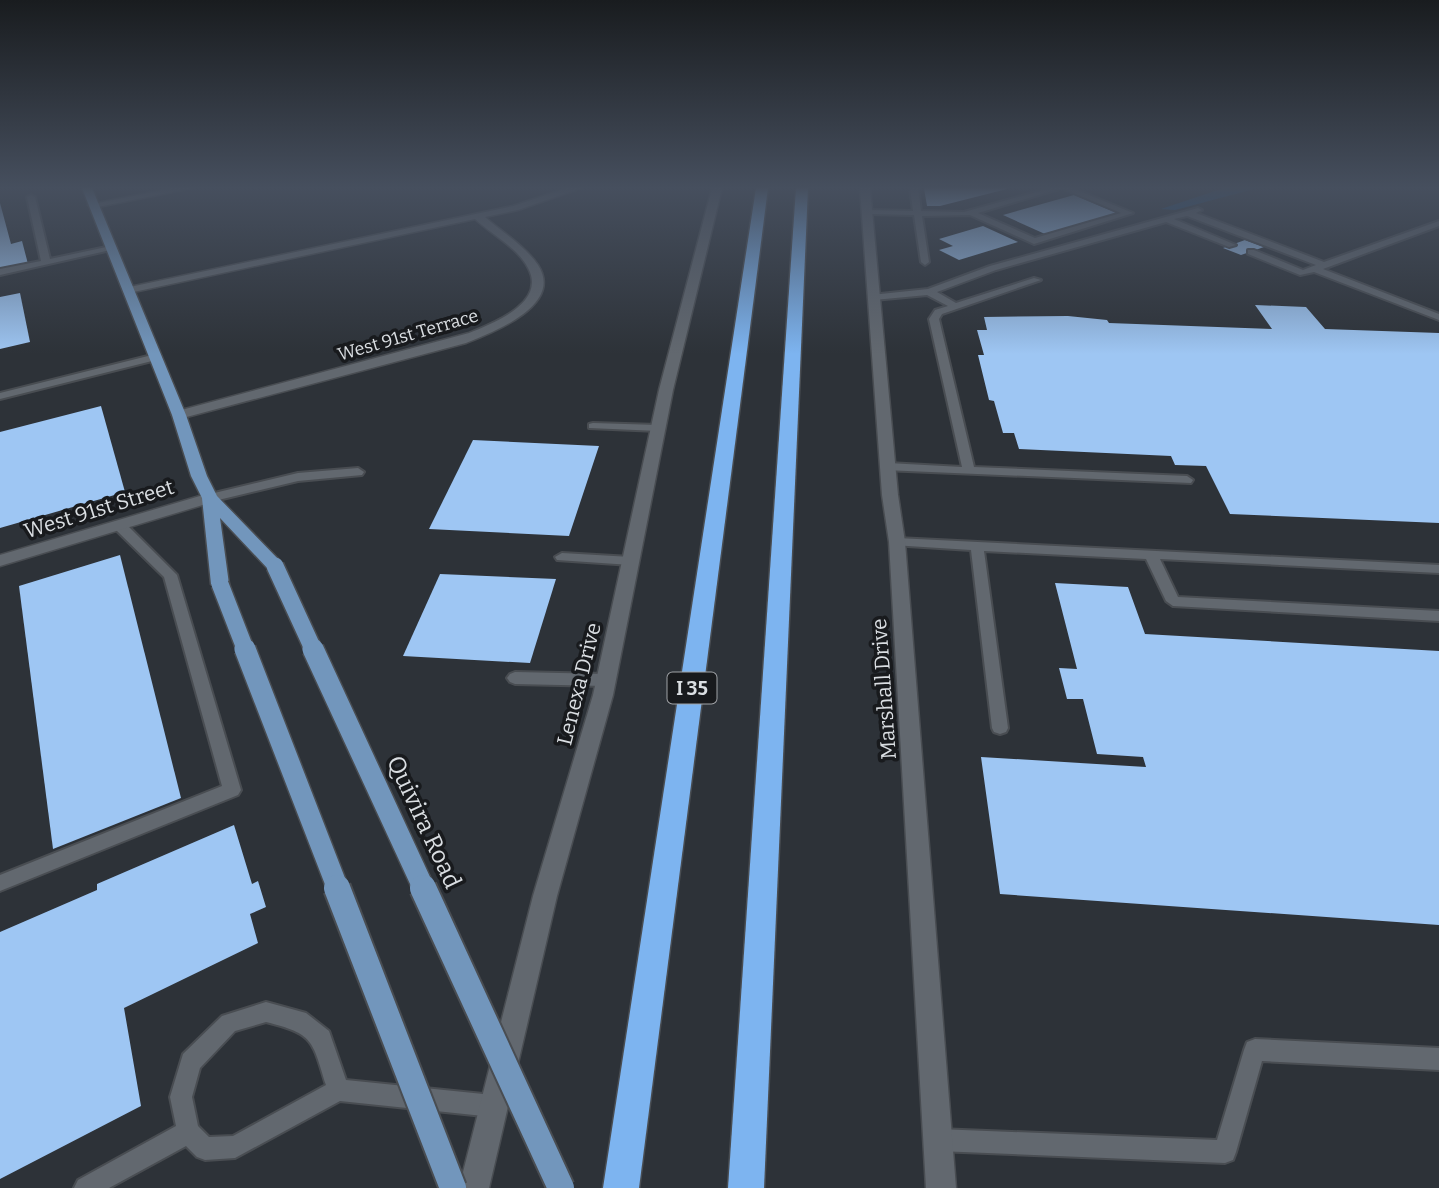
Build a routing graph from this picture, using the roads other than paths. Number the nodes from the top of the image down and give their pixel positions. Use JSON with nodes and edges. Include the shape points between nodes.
{"nodes":[{"id":1,"x":42,"y":243,"type":"edge"},
{"id":2,"x":109,"y":243,"type":"edge"},
{"id":3,"x":348,"y":243,"type":"edge"},
{"id":4,"x":508,"y":243,"type":"edge"},
{"id":5,"x":703,"y":243,"type":"edge"},
{"id":6,"x":754,"y":243,"type":"edge"},
{"id":7,"x":799,"y":243,"type":"edge"},
{"id":8,"x":870,"y":243,"type":"edge"},
{"id":9,"x":922,"y":243,"type":"edge"},
{"id":10,"x":1080,"y":243,"type":"edge"},
{"id":11,"x":1228,"y":243,"type":"edge"},
{"id":12,"x":1262,"y":243,"type":"edge"},
{"id":13,"x":1384,"y":243,"type":"edge"},
{"id":14,"x":1232,"y":245,"type":"dead end"},
{"id":15,"x":111,"y":249,"type":"junction"},
{"id":16,"x":1251,"y":252,"type":"dead end"},
{"id":17,"x":46,"y":262,"type":"junction"},
{"id":18,"x":925,"y":262,"type":"dead end"},
{"id":19,"x":1320,"y":267,"type":"junction"},
{"id":20,"x":0,"y":272,"type":"edge"},
{"id":21,"x":1037,"y":280,"type":"dead end"},
{"id":22,"x":129,"y":290,"type":"junction"},
{"id":23,"x":929,"y":292,"type":"junction"},
{"id":24,"x":874,"y":297,"type":"junction"},
{"id":25,"x":955,"y":306,"type":"junction"},
{"id":26,"x":1439,"y":317,"type":"edge"},
{"id":27,"x":156,"y":358,"type":"junction"},
{"id":28,"x":0,"y":396,"type":"edge"},
{"id":29,"x":178,"y":415,"type":"junction"},
{"id":30,"x":593,"y":426,"type":"dead end"},
{"id":31,"x":658,"y":428,"type":"junction"},
{"id":32,"x":888,"y":467,"type":"junction"},
{"id":33,"x":968,"y":471,"type":"junction"},
{"id":34,"x":358,"y":472,"type":"dead end"},
{"id":35,"x":1187,"y":480,"type":"dead end"},
{"id":36,"x":210,"y":498,"type":"junction"},
{"id":37,"x":119,"y":525,"type":"junction"},
{"id":38,"x":898,"y":542,"type":"junction"},
{"id":39,"x":976,"y":546,"type":"junction"},
{"id":40,"x":1152,"y":555,"type":"junction"},
{"id":41,"x":562,"y":557,"type":"dead end"},
{"id":42,"x":0,"y":561,"type":"edge"},
{"id":43,"x":631,"y":561,"type":"junction"},
{"id":44,"x":1439,"y":569,"type":"edge"},
{"id":45,"x":1439,"y":616,"type":"edge"},
{"id":46,"x":515,"y":678,"type":"dead end"},
{"id":47,"x":605,"y":680,"type":"junction"},
{"id":48,"x":1000,"y":728,"type":"dead end"},
{"id":49,"x":0,"y":883,"type":"edge"},
{"id":50,"x":1439,"y":1059,"type":"edge"},
{"id":51,"x":338,"y":1090,"type":"junction"},
{"id":52,"x":493,"y":1106,"type":"junction"},
{"id":53,"x":188,"y":1132,"type":"junction"},
{"id":54,"x":937,"y":1140,"type":"junction"},
{"id":55,"x":86,"y":1188,"type":"edge"},
{"id":56,"x":453,"y":1188,"type":"edge"},
{"id":57,"x":474,"y":1188,"type":"edge"},
{"id":58,"x":561,"y":1188,"type":"edge"},
{"id":59,"x":621,"y":1188,"type":"edge"},
{"id":60,"x":746,"y":1188,"type":"edge"},
{"id":61,"x":941,"y":1188,"type":"edge"}],
"edges":[{"from":1,"to":17,"type":"lane"},
{"from":2,"to":15,"type":"main road","name":"Quivira Road"},
{"from":3,"to":22,"type":"street"},
{"from":4,"to":29,"type":"street","name":"West 91st Terrace","via":[[533,265],[538,277],[537,290],[528,304],[510,319],[462,340]]},
{"from":5,"to":31,"type":"street","name":"Lenexa Drive"},
{"from":6,"to":59,"type":"highway","number":"I 35"},
{"from":7,"to":60,"type":"highway"},
{"from":8,"to":24,"type":"street","name":"Marshall Drive"},
{"from":9,"to":18,"type":"lane"},
{"from":10,"to":23,"type":"lane"},
{"from":11,"to":14,"type":"lane"},
{"from":12,"to":19,"type":"lane"},
{"from":13,"to":19,"type":"lane"},
{"from":15,"to":17,"type":"lane"},
{"from":15,"to":22,"type":"main road","name":"Quivira Road"},
{"from":16,"to":19,"type":"lane","via":[[1303,273]]},
{"from":17,"to":20,"type":"lane"},
{"from":19,"to":26,"type":"lane"},
{"from":21,"to":25,"type":"lane"},
{"from":22,"to":27,"type":"main road","name":"Quivira Road"},
{"from":23,"to":24,"type":"lane"},
{"from":23,"to":25,"type":"lane"},
{"from":24,"to":32,"type":"street","name":"Marshall Drive"},
{"from":25,"to":33,"type":"lane","via":[[938,312],[934,319]]},
{"from":27,"to":28,"type":"lane"},
{"from":27,"to":29,"type":"main road","name":"Quivira Road"},
{"from":29,"to":36,"type":"main road","name":"Quivira Road"},
{"from":30,"to":31,"type":"lane"},
{"from":31,"to":43,"type":"street","name":"Lenexa Drive"},
{"from":32,"to":33,"type":"lane"},
{"from":32,"to":38,"type":"street","name":"Marshall Drive"},
{"from":33,"to":35,"type":"lane"},
{"from":34,"to":36,"type":"lane","via":[[298,477]]},
{"from":36,"to":37,"type":"street","name":"West 91st Street"},
{"from":36,"to":56,"type":"main road","name":"Quivira Road","bridge":true,"via":[[220,584]]},
{"from":36,"to":58,"type":"main road","name":"Quivira Road","bridge":true,"via":[[275,566]]},
{"from":37,"to":42,"type":"street","name":"West 91st Street"},
{"from":37,"to":49,"type":"lane","via":[[170,575],[232,790]]},
{"from":38,"to":39,"type":"lane"},
{"from":38,"to":54,"type":"street","name":"Marshall Drive"},
{"from":39,"to":40,"type":"lane"},
{"from":39,"to":48,"type":"lane"},
{"from":40,"to":44,"type":"lane"},
{"from":40,"to":45,"type":"lane","via":[[1172,601]]},
{"from":41,"to":43,"type":"lane"},
{"from":43,"to":47,"type":"street","name":"Lenexa Drive"},
{"from":46,"to":47,"type":"lane"},
{"from":47,"to":52,"type":"street","name":"Lenexa Drive"},
{"from":50,"to":54,"type":"lane","via":[[1255,1050],[1225,1152]]},
{"from":51,"to":52,"type":"lane"},
{"from":51,"to":53,"type":"lane","via":[[235,1147],[205,1149]]},
{"from":51,"to":53,"type":"lane","via":[[322,1038],[299,1020],[267,1012],[229,1023],[191,1062],[181,1097]]},
{"from":52,"to":57,"type":"street","name":"Lenexa Drive"},
{"from":53,"to":55,"type":"lane"},
{"from":54,"to":61,"type":"street","name":"Marshall Drive"}]}
